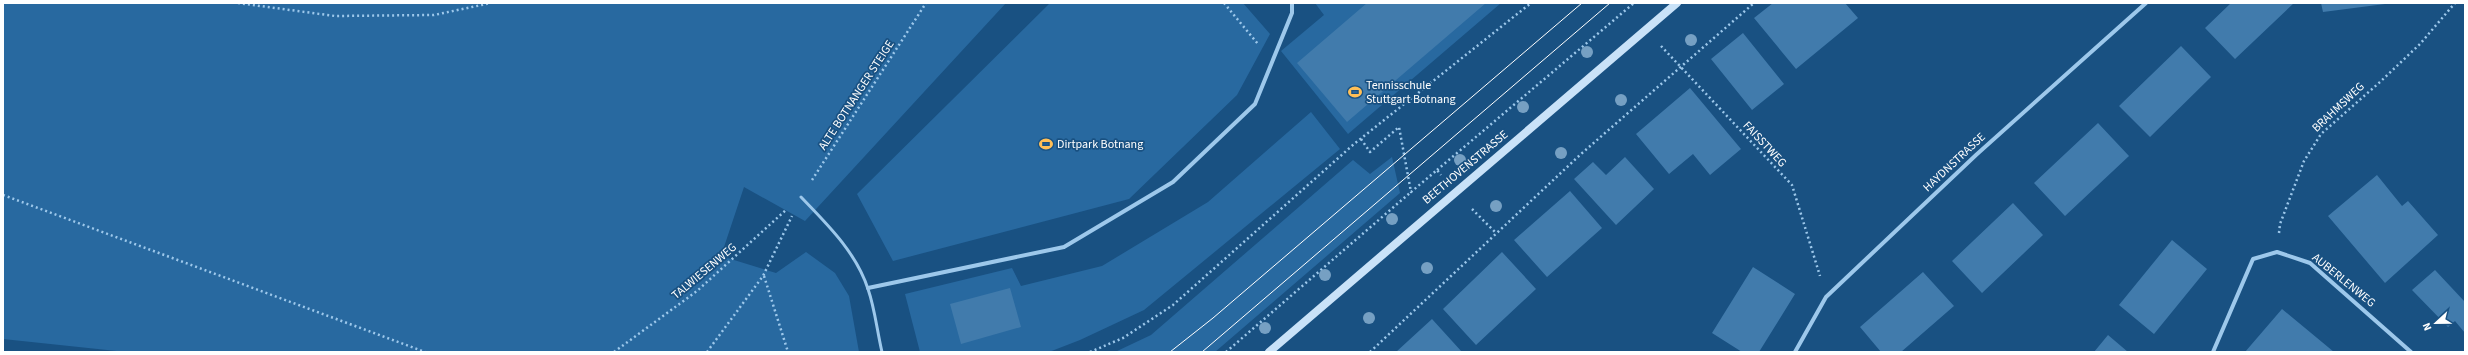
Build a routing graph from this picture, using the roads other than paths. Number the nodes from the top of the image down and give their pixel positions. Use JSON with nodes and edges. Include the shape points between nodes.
{"nodes":[{"id":1,"x":1292,"y":3,"type":"edge"},
{"id":2,"x":1677,"y":3,"type":"edge"},
{"id":3,"x":2146,"y":3,"type":"edge"},
{"id":4,"x":801,"y":197,"type":"road end"},
{"id":5,"x":868,"y":288,"type":"junction"},
{"id":6,"x":882,"y":352,"type":"edge"},
{"id":7,"x":1269,"y":352,"type":"edge"},
{"id":8,"x":1795,"y":352,"type":"edge"},
{"id":9,"x":2213,"y":352,"type":"edge"},
{"id":10,"x":2411,"y":352,"type":"edge"}],
"edges":[{"from":1,"to":5,"type":"street","via":[[1292,13],[1255,104],[1173,182],[1064,247]]},
{"from":2,"to":7,"type":"main road","name":"BEETHOVENSTRASSE","via":[[1454,191]]},
{"from":3,"to":8,"type":"street","name":"HAYDNSTRASSE","via":[[1976,155],[1826,297]]},
{"from":4,"to":5,"type":"lane","via":[[839,237],[858,265]]},
{"from":5,"to":6,"type":"lane"},
{"from":9,"to":10,"type":"street","name":"AUBERLENWEG","via":[[2253,259],[2277,252],[2310,263]]}]}
